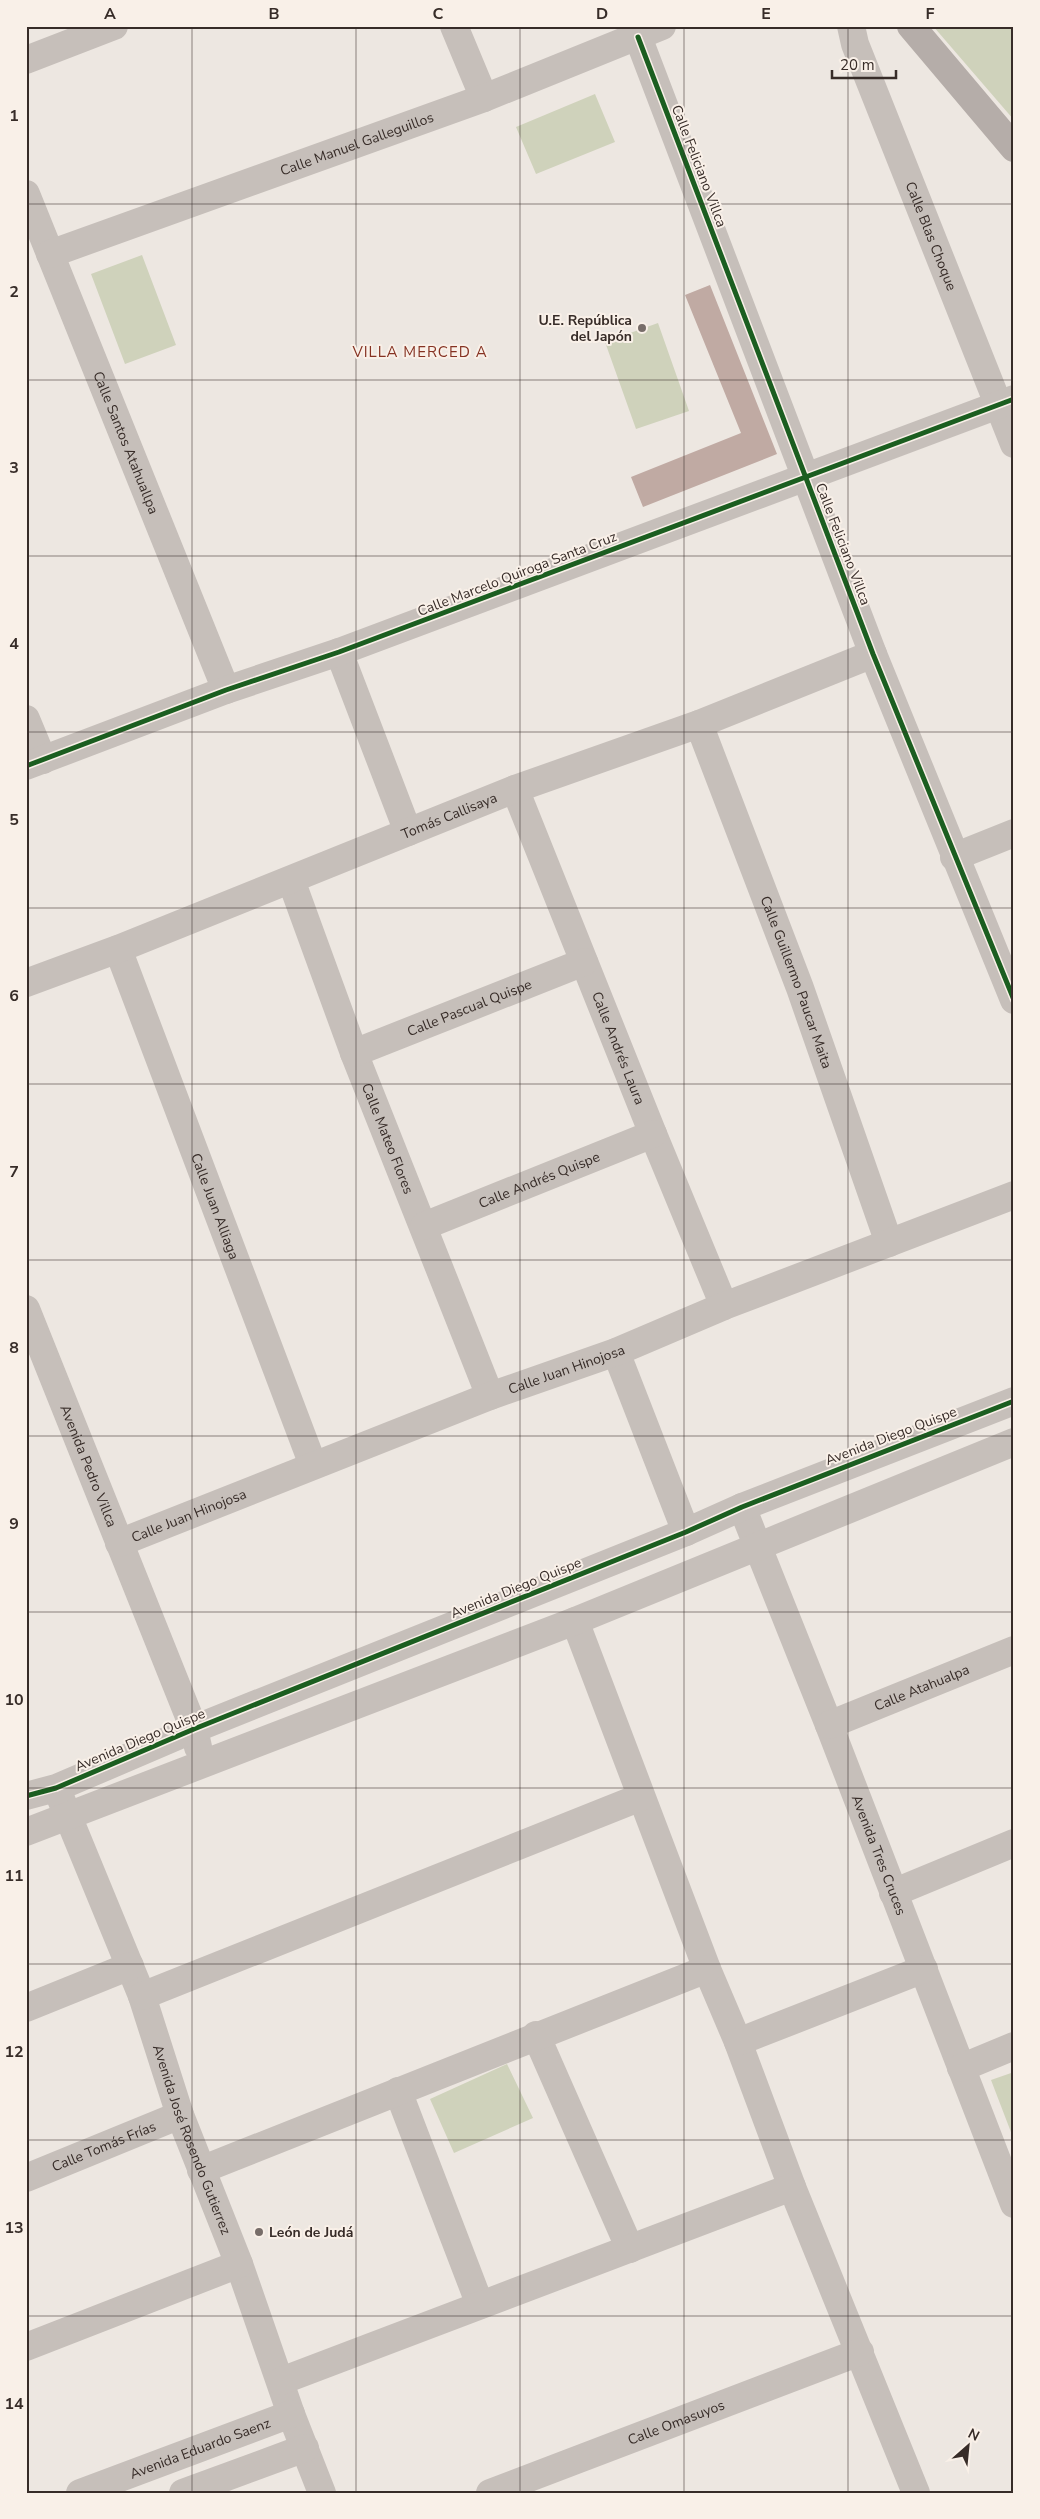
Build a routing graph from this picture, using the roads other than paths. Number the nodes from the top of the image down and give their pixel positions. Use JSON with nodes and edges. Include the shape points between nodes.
{"nodes":[{"id":1,"x":114,"y":26,"type":"edge"},
{"id":2,"x":454,"y":26,"type":"edge"},
{"id":3,"x":851,"y":26,"type":"edge"},
{"id":4,"x":911,"y":26,"type":"edge"},
{"id":5,"x":650,"y":32,"type":"edge"},
{"id":6,"x":26,"y":60,"type":"edge"},
{"id":7,"x":484,"y":98,"type":"junction"},
{"id":8,"x":1014,"y":148,"type":"edge"},
{"id":9,"x":26,"y":194,"type":"edge"},
{"id":10,"x":50,"y":254,"type":"junction"},
{"id":11,"x":1006,"y":401,"type":"edge"},
{"id":12,"x":1014,"y":444,"type":"edge"},
{"id":13,"x":805,"y":478,"type":"junction"},
{"id":14,"x":339,"y":652,"type":"junction"},
{"id":15,"x":873,"y":654,"type":"junction"},
{"id":16,"x":226,"y":690,"type":"junction"},
{"id":17,"x":26,"y":719,"type":"edge"},
{"id":18,"x":698,"y":724,"type":"junction"},
{"id":19,"x":34,"y":763,"type":"edge"},
{"id":20,"x":515,"y":789,"type":"junction"},
{"id":21,"x":408,"y":832,"type":"junction"},
{"id":22,"x":1014,"y":833,"type":"edge"},
{"id":23,"x":954,"y":857,"type":"junction"},
{"id":24,"x":291,"y":880,"type":"junction"},
{"id":25,"x":118,"y":949,"type":"junction"},
{"id":26,"x":584,"y":962,"type":"junction"},
{"id":27,"x":26,"y":983,"type":"edge"},
{"id":28,"x":1014,"y":1000,"type":"edge"},
{"id":29,"x":354,"y":1053,"type":"junction"},
{"id":30,"x":653,"y":1134,"type":"junction"},
{"id":31,"x":1014,"y":1196,"type":"edge"},
{"id":32,"x":424,"y":1226,"type":"junction"},
{"id":33,"x":889,"y":1243,"type":"junction"},
{"id":34,"x":724,"y":1306,"type":"junction"},
{"id":35,"x":26,"y":1309,"type":"edge"},
{"id":36,"x":616,"y":1352,"type":"junction"},
{"id":37,"x":490,"y":1396,"type":"junction"},
{"id":38,"x":1014,"y":1401,"type":"edge"},
{"id":39,"x":1014,"y":1442,"type":"edge"},
{"id":40,"x":313,"y":1465,"type":"junction"},
{"id":41,"x":742,"y":1507,"type":"junction"},
{"id":42,"x":686,"y":1532,"type":"junction"},
{"id":43,"x":119,"y":1543,"type":"junction"},
{"id":44,"x":758,"y":1547,"type":"junction"},
{"id":45,"x":575,"y":1621,"type":"junction"},
{"id":46,"x":1014,"y":1650,"type":"edge"},
{"id":47,"x":829,"y":1726,"type":"junction"},
{"id":48,"x":194,"y":1729,"type":"junction"},
{"id":49,"x":203,"y":1763,"type":"junction"},
{"id":50,"x":56,"y":1788,"type":"junction"},
{"id":51,"x":26,"y":1796,"type":"edge"},
{"id":52,"x":641,"y":1797,"type":"junction"},
{"id":53,"x":68,"y":1815,"type":"junction"},
{"id":54,"x":26,"y":1832,"type":"edge"},
{"id":55,"x":1014,"y":1843,"type":"edge"},
{"id":56,"x":894,"y":1893,"type":"junction"},
{"id":57,"x":130,"y":1966,"type":"junction"},
{"id":58,"x":707,"y":1969,"type":"junction"},
{"id":59,"x":924,"y":1969,"type":"junction"},
{"id":60,"x":142,"y":1996,"type":"junction"},
{"id":61,"x":26,"y":2008,"type":"edge"},
{"id":62,"x":536,"y":2036,"type":"junction"},
{"id":63,"x":738,"y":2042,"type":"junction"},
{"id":64,"x":1014,"y":2046,"type":"edge"},
{"id":65,"x":961,"y":2068,"type":"junction"},
{"id":66,"x":398,"y":2091,"type":"junction"},
{"id":67,"x":180,"y":2115,"type":"junction"},
{"id":68,"x":201,"y":2170,"type":"junction"},
{"id":69,"x":26,"y":2178,"type":"edge"},
{"id":70,"x":792,"y":2187,"type":"junction"},
{"id":71,"x":1014,"y":2204,"type":"edge"},
{"id":72,"x":630,"y":2249,"type":"junction"},
{"id":73,"x":238,"y":2264,"type":"junction"},
{"id":74,"x":480,"y":2305,"type":"junction"},
{"id":75,"x":26,"y":2347,"type":"edge"},
{"id":76,"x":860,"y":2352,"type":"junction"},
{"id":77,"x":280,"y":2381,"type":"junction"},
{"id":78,"x":291,"y":2414,"type":"junction"},
{"id":79,"x":305,"y":2448,"type":"junction"},
{"id":80,"x":80,"y":2493,"type":"edge"},
{"id":81,"x":183,"y":2493,"type":"edge"},
{"id":82,"x":322,"y":2493,"type":"edge"},
{"id":83,"x":490,"y":2493,"type":"edge"},
{"id":84,"x":916,"y":2493,"type":"edge"}],
"edges":[{"from":1,"to":6,"type":"street"},
{"from":2,"to":7,"type":"street"},
{"from":3,"to":11,"type":"street","name":"Calle Blas Choque","via":[[855,44]]},
{"from":4,"to":8,"type":"main road"},
{"from":5,"to":7,"type":"street","name":"Calle Manuel Galleguillos"},
{"from":5,"to":13,"type":"street","name":"Calle Feliciano Villca"},
{"from":7,"to":10,"type":"street","name":"Calle Manuel Galleguillos"},
{"from":9,"to":10,"type":"street","name":"Calle Santos Atahuallpa"},
{"from":10,"to":16,"type":"street","name":"Calle Santos Atahuallpa"},
{"from":11,"to":12,"type":"street","name":"Calle Blas Choque"},
{"from":11,"to":13,"type":"street","name":"Calle Marcelo Quiroga Santa Cruz"},
{"from":13,"to":14,"type":"street","name":"Calle Marcelo Quiroga Santa Cruz"},
{"from":13,"to":15,"type":"street","name":"Calle Feliciano Villca"},
{"from":14,"to":16,"type":"street","name":"Calle Marcelo Quiroga Santa Cruz"},
{"from":14,"to":21,"type":"street"},
{"from":15,"to":18,"type":"street","name":"Tomás Callisaya"},
{"from":15,"to":23,"type":"street","name":"Calle Feliciano Villca"},
{"from":16,"to":19,"type":"street","name":"Calle Marcelo Quiroga Santa Cruz"},
{"from":17,"to":19,"type":"street"},
{"from":18,"to":20,"type":"street","name":"Tomás Callisaya"},
{"from":18,"to":33,"type":"street","name":"Calle Guillermo Paucar Maita","via":[[800,988]]},
{"from":20,"to":21,"type":"street","name":"Tomás Callisaya"},
{"from":20,"to":26,"type":"street","name":"Calle Andrés Laura"},
{"from":21,"to":24,"type":"street","name":"Tomás Callisaya"},
{"from":22,"to":23,"type":"street"},
{"from":23,"to":28,"type":"street","name":"Calle Feliciano Villca"},
{"from":24,"to":25,"type":"street","name":"Tomás Callisaya"},
{"from":24,"to":29,"type":"street","name":"Calle Mateo Flores"},
{"from":25,"to":27,"type":"street","name":"Tomás Callisaya"},
{"from":25,"to":40,"type":"street","name":"Calle Juan Alliaga"},
{"from":26,"to":29,"type":"street","name":"Calle Pascual Quispe"},
{"from":26,"to":30,"type":"street","name":"Calle Andrés Laura"},
{"from":29,"to":32,"type":"street","name":"Calle Mateo Flores"},
{"from":30,"to":32,"type":"street","name":"Calle Andrés Quispe"},
{"from":30,"to":34,"type":"street","name":"Calle Andrés Laura"},
{"from":31,"to":33,"type":"street","name":"Calle Juan Hinojosa"},
{"from":32,"to":37,"type":"street","name":"Calle Mateo Flores"},
{"from":33,"to":34,"type":"street","name":"Calle Juan Hinojosa"},
{"from":34,"to":36,"type":"street","name":"Calle Juan Hinojosa"},
{"from":35,"to":43,"type":"street","name":"Avenida Pedro Villca"},
{"from":36,"to":37,"type":"street","name":"Calle Juan Hinojosa"},
{"from":36,"to":42,"type":"street"},
{"from":37,"to":40,"type":"street","name":"Calle Juan Hinojosa"},
{"from":38,"to":41,"type":"street","name":"Avenida Diego Quispe"},
{"from":39,"to":44,"type":"street"},
{"from":40,"to":43,"type":"street","name":"Calle Juan Hinojosa"},
{"from":41,"to":42,"type":"street","name":"Avenida Diego Quispe"},
{"from":41,"to":44,"type":"street","name":"Avenida Tres Cruces"},
{"from":42,"to":48,"type":"street","name":"Avenida Diego Quispe"},
{"from":43,"to":48,"type":"street","name":"Avenida Pedro Villca"},
{"from":44,"to":45,"type":"street"},
{"from":44,"to":47,"type":"street","name":"Avenida Tres Cruces"},
{"from":45,"to":49,"type":"street"},
{"from":45,"to":52,"type":"street"},
{"from":46,"to":47,"type":"street","name":"Calle Atahualpa"},
{"from":47,"to":56,"type":"street","name":"Avenida Tres Cruces"},
{"from":48,"to":49,"type":"street","name":"Avenida Pedro Villca"},
{"from":48,"to":50,"type":"street","name":"Avenida Diego Quispe"},
{"from":49,"to":53,"type":"street"},
{"from":50,"to":51,"type":"street","name":"Avenida Diego Quispe"},
{"from":50,"to":53,"type":"street","name":"Avenida José Rosendo Gutierrez"},
{"from":52,"to":58,"type":"street"},
{"from":52,"to":60,"type":"street"},
{"from":53,"to":54,"type":"street"},
{"from":53,"to":57,"type":"street","name":"Avenida José Rosendo Gutierrez"},
{"from":55,"to":56,"type":"street"},
{"from":56,"to":59,"type":"street","name":"Avenida Tres Cruces"},
{"from":57,"to":60,"type":"street","name":"Avenida José Rosendo Gutierrez"},
{"from":57,"to":61,"type":"street"},
{"from":58,"to":62,"type":"street"},
{"from":58,"to":63,"type":"street"},
{"from":59,"to":63,"type":"street"},
{"from":59,"to":65,"type":"street","name":"Avenida Tres Cruces"},
{"from":60,"to":67,"type":"street","name":"Avenida José Rosendo Gutierrez"},
{"from":62,"to":66,"type":"street"},
{"from":62,"to":72,"type":"street"},
{"from":63,"to":70,"type":"street"},
{"from":64,"to":65,"type":"street"},
{"from":65,"to":71,"type":"street","name":"Avenida Tres Cruces"},
{"from":66,"to":68,"type":"street"},
{"from":66,"to":74,"type":"street"},
{"from":67,"to":68,"type":"street","name":"Avenida José Rosendo Gutierrez"},
{"from":67,"to":69,"type":"street","name":"Calle Tomás Frías"},
{"from":68,"to":73,"type":"street","name":"Avenida José Rosendo Gutierrez"},
{"from":70,"to":72,"type":"street"},
{"from":70,"to":76,"type":"street"},
{"from":72,"to":74,"type":"street"},
{"from":73,"to":75,"type":"street"},
{"from":73,"to":77,"type":"street","name":"Avenida José Rosendo Gutierrez"},
{"from":74,"to":77,"type":"street"},
{"from":76,"to":83,"type":"street","name":"Calle Omasuyos"},
{"from":76,"to":84,"type":"street"},
{"from":77,"to":78,"type":"street","name":"Avenida José Rosendo Gutierrez"},
{"from":78,"to":79,"type":"street","name":"Avenida José Rosendo Gutierrez"},
{"from":78,"to":80,"type":"street","name":"Avenida Eduardo Saenz"},
{"from":79,"to":81,"type":"street"},
{"from":79,"to":82,"type":"street","name":"Avenida José Rosendo Gutierrez"}]}
